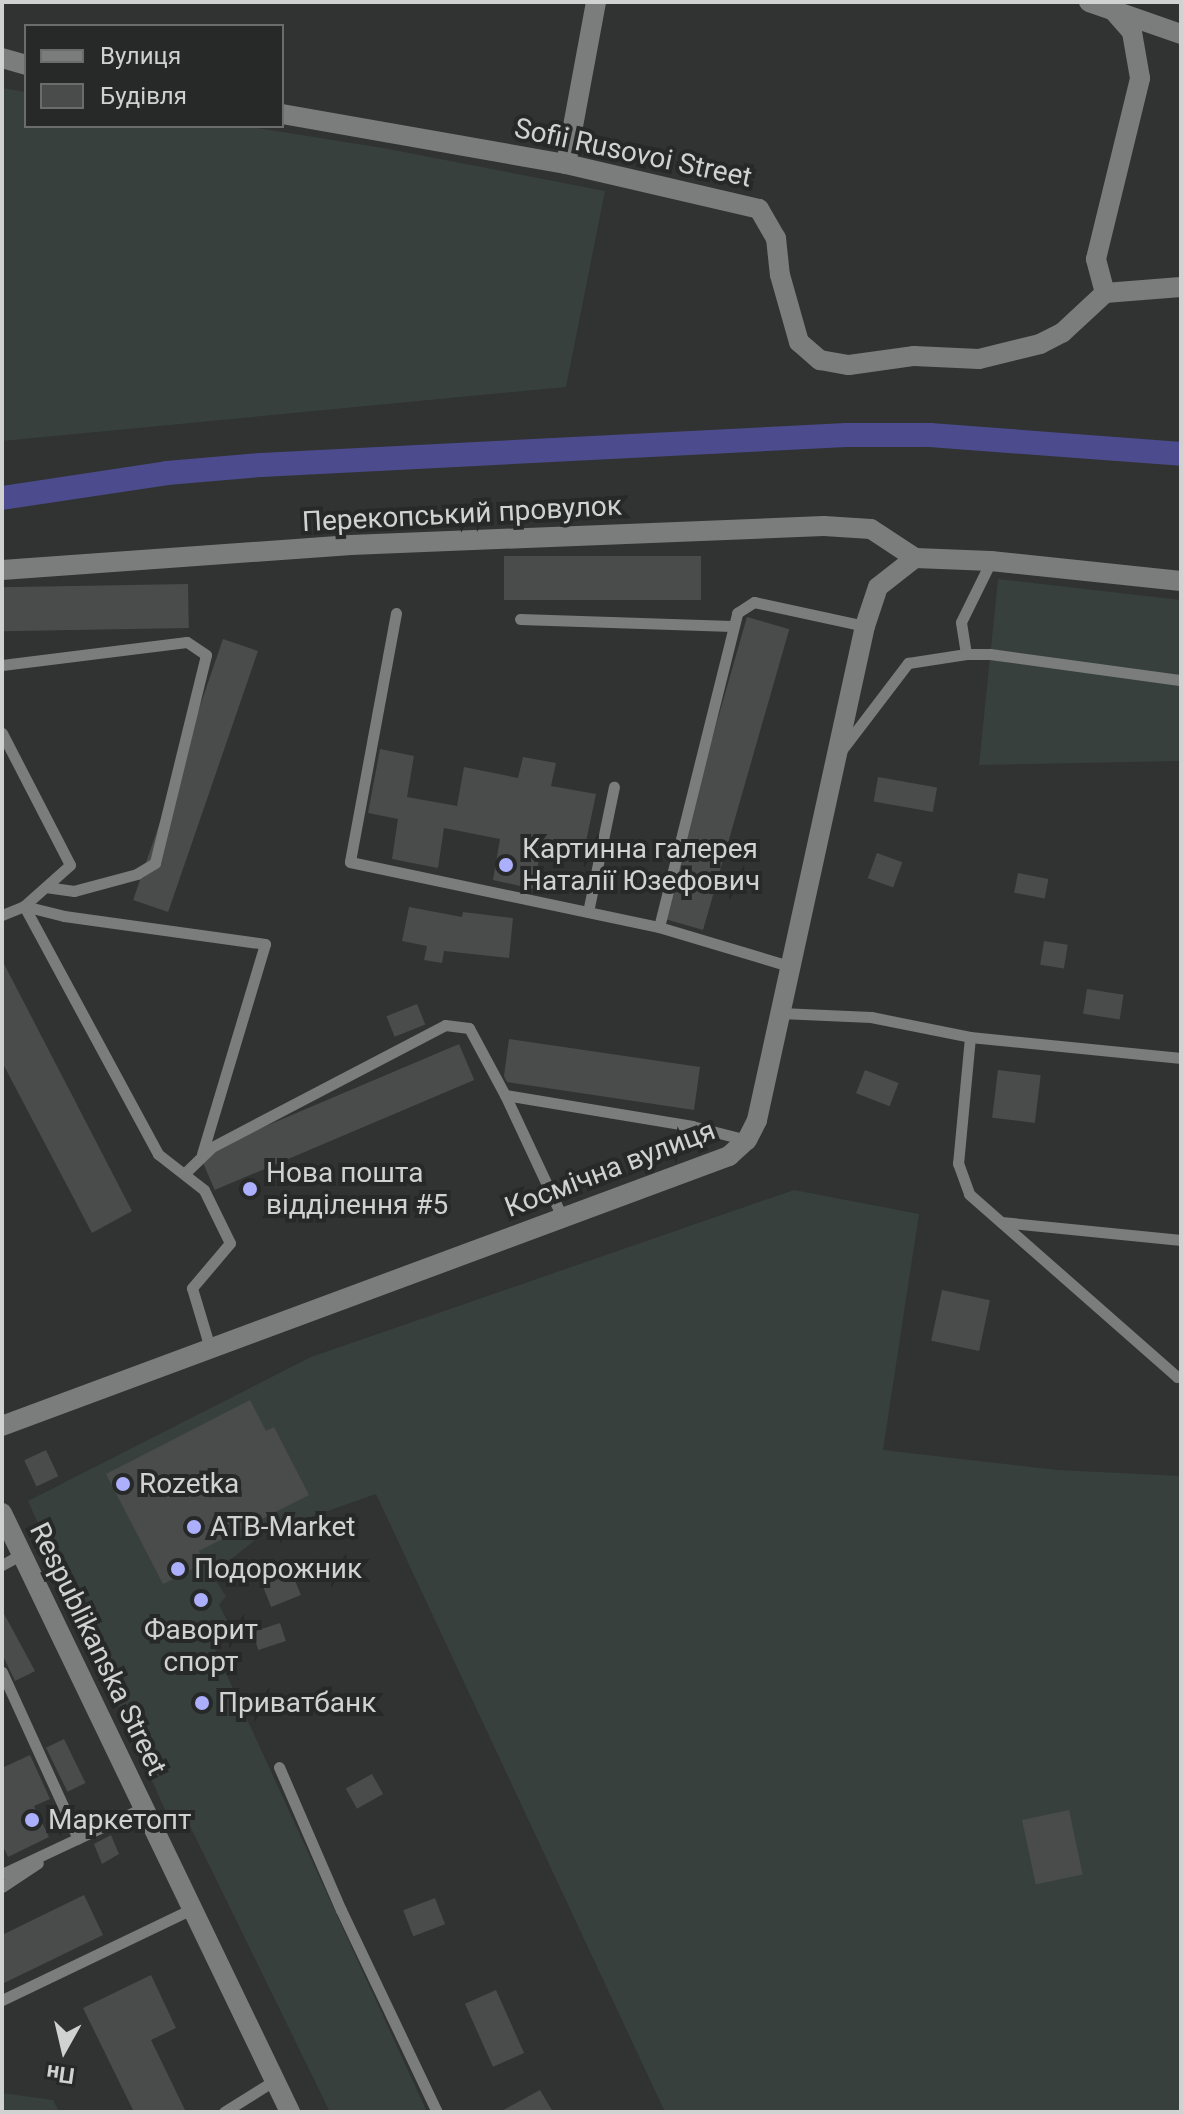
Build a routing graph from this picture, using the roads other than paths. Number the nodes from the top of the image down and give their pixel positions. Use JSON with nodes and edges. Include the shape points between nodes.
{"nodes":[{"id":1,"x":596,"y":2,"type":"edge"},
{"id":2,"x":1089,"y":2,"type":"edge"},
{"id":3,"x":1110,"y":5,"type":"edge"},
{"id":4,"x":1181,"y":34,"type":"edge"},
{"id":5,"x":2,"y":58,"type":"edge"},
{"id":6,"x":24,"y":64,"type":"edge"},
{"id":7,"x":284,"y":114,"type":"edge"},
{"id":8,"x":566,"y":164,"type":"junction"},
{"id":9,"x":1181,"y":287,"type":"edge"},
{"id":10,"x":1105,"y":293,"type":"junction"},
{"id":11,"x":915,"y":558,"type":"junction"},
{"id":12,"x":991,"y":561,"type":"junction"},
{"id":13,"x":2,"y":570,"type":"edge"},
{"id":14,"x":1181,"y":581,"type":"edge"},
{"id":15,"x":396,"y":613,"type":"dead end"},
{"id":16,"x":520,"y":619,"type":"dead end"},
{"id":17,"x":732,"y":626,"type":"junction"},
{"id":18,"x":865,"y":626,"type":"junction"},
{"id":19,"x":966,"y":654,"type":"junction"},
{"id":20,"x":2,"y":665,"type":"edge"},
{"id":21,"x":1181,"y":680,"type":"edge"},
{"id":22,"x":2,"y":733,"type":"edge"},
{"id":23,"x":836,"y":757,"type":"junction"},
{"id":24,"x":614,"y":787,"type":"dead end"},
{"id":25,"x":47,"y":887,"type":"junction"},
{"id":26,"x":24,"y":906,"type":"junction"},
{"id":27,"x":588,"y":912,"type":"junction"},
{"id":28,"x":2,"y":915,"type":"edge"},
{"id":29,"x":659,"y":927,"type":"junction"},
{"id":30,"x":789,"y":966,"type":"junction"},
{"id":31,"x":780,"y":1013,"type":"junction"},
{"id":32,"x":970,"y":1037,"type":"junction"},
{"id":33,"x":1181,"y":1058,"type":"edge"},
{"id":34,"x":505,"y":1095,"type":"junction"},
{"id":35,"x":747,"y":1140,"type":"junction"},
{"id":36,"x":202,"y":1157,"type":"junction"},
{"id":37,"x":185,"y":1173,"type":"junction"},
{"id":38,"x":563,"y":1219,"type":"junction"},
{"id":39,"x":1000,"y":1222,"type":"junction"},
{"id":40,"x":1181,"y":1240,"type":"edge"},
{"id":41,"x":210,"y":1348,"type":"junction"},
{"id":42,"x":1180,"y":1375,"type":"edge"},
{"id":43,"x":2,"y":1426,"type":"edge"},
{"id":44,"x":2,"y":1513,"type":"edge"},
{"id":45,"x":22,"y":1554,"type":"junction"},
{"id":46,"x":2,"y":1565,"type":"edge"},
{"id":47,"x":2,"y":1672,"type":"edge"},
{"id":48,"x":279,"y":1767,"type":"dead end"},
{"id":49,"x":143,"y":1808,"type":"junction"},
{"id":50,"x":74,"y":1841,"type":"junction"},
{"id":51,"x":2,"y":1874,"type":"edge"},
{"id":52,"x":2,"y":1887,"type":"edge"},
{"id":53,"x":192,"y":1909,"type":"junction"},
{"id":54,"x":2,"y":2000,"type":"edge"},
{"id":55,"x":275,"y":2080,"type":"junction"},
{"id":56,"x":224,"y":2112,"type":"edge"},
{"id":57,"x":290,"y":2112,"type":"edge"},
{"id":58,"x":437,"y":2112,"type":"edge"}],
"edges":[{"from":1,"to":8,"type":"street"},
{"from":2,"to":3,"type":"street"},
{"from":3,"to":4,"type":"street"},
{"from":3,"to":10,"type":"street","via":[[1132,32],[1140,78],[1096,259]]},
{"from":5,"to":6,"type":"street"},
{"from":7,"to":8,"type":"street","name":"Sofii Rusovoi Street"},
{"from":8,"to":10,"type":"street","name":"Sofii Rusovoi Street","via":[[759,209],[776,238],[780,275],[799,342],[820,360],[849,365],[914,356],[979,359],[1062,333]]},
{"from":9,"to":10,"type":"street"},
{"from":11,"to":12,"type":"street"},
{"from":11,"to":13,"type":"street","name":"Перекопський провулок","via":[[871,529],[824,526],[351,545]]},
{"from":11,"to":18,"type":"street","name":"Космічна вулиця","via":[[878,587]]},
{"from":12,"to":14,"type":"street"},
{"from":12,"to":19,"type":"lane","via":[[961,622]]},
{"from":15,"to":27,"type":"lane","via":[[350,862]]},
{"from":16,"to":17,"type":"lane"},
{"from":17,"to":18,"type":"lane","via":[[737,613],[754,602]]},
{"from":17,"to":29,"type":"lane"},
{"from":18,"to":23,"type":"street","name":"Космічна вулиця"},
{"from":19,"to":21,"type":"lane"},
{"from":19,"to":23,"type":"lane","via":[[908,663]]},
{"from":20,"to":25,"type":"lane","via":[[187,642],[206,655],[155,863],[137,874],[74,891]]},
{"from":22,"to":25,"type":"lane","via":[[70,865]]},
{"from":23,"to":30,"type":"street","name":"Космічна вулиця"},
{"from":24,"to":27,"type":"lane"},
{"from":25,"to":26,"type":"lane"},
{"from":26,"to":28,"type":"lane"},
{"from":26,"to":36,"type":"lane","via":[[265,944]]},
{"from":26,"to":37,"type":"lane","via":[[158,1154]]},
{"from":27,"to":29,"type":"lane"},
{"from":29,"to":30,"type":"lane"},
{"from":30,"to":31,"type":"street","name":"Космічна вулиця"},
{"from":31,"to":32,"type":"lane","via":[[871,1017]]},
{"from":31,"to":35,"type":"street","name":"Космічна вулиця","via":[[757,1120]]},
{"from":32,"to":33,"type":"lane"},
{"from":32,"to":39,"type":"lane","via":[[958,1163],[969,1194]]},
{"from":34,"to":35,"type":"lane"},
{"from":34,"to":36,"type":"lane","via":[[469,1028],[445,1025],[212,1147]]},
{"from":34,"to":38,"type":"lane"},
{"from":35,"to":38,"type":"street","name":"Космічна вулиця","via":[[729,1156]]},
{"from":36,"to":37,"type":"lane"},
{"from":37,"to":41,"type":"lane","via":[[204,1190],[230,1243],[192,1288]]},
{"from":38,"to":41,"type":"street","name":"Космічна вулиця"},
{"from":39,"to":40,"type":"lane"},
{"from":39,"to":42,"type":"lane"},
{"from":41,"to":43,"type":"street","name":"Космічна вулиця"},
{"from":44,"to":45,"type":"street","name":"Respublikanska Street"},
{"from":45,"to":46,"type":"lane"},
{"from":45,"to":49,"type":"street","name":"Respublikanska Street"},
{"from":47,"to":50,"type":"lane"},
{"from":48,"to":58,"type":"lane"},
{"from":49,"to":50,"type":"lane"},
{"from":49,"to":53,"type":"street","name":"Respublikanska Street"},
{"from":50,"to":51,"type":"lane"},
{"from":50,"to":52,"type":"lane"},
{"from":53,"to":54,"type":"lane"},
{"from":53,"to":55,"type":"street","name":"Respublikanska Street"},
{"from":55,"to":56,"type":"lane"},
{"from":55,"to":57,"type":"street","name":"Respublikanska Street"}]}
